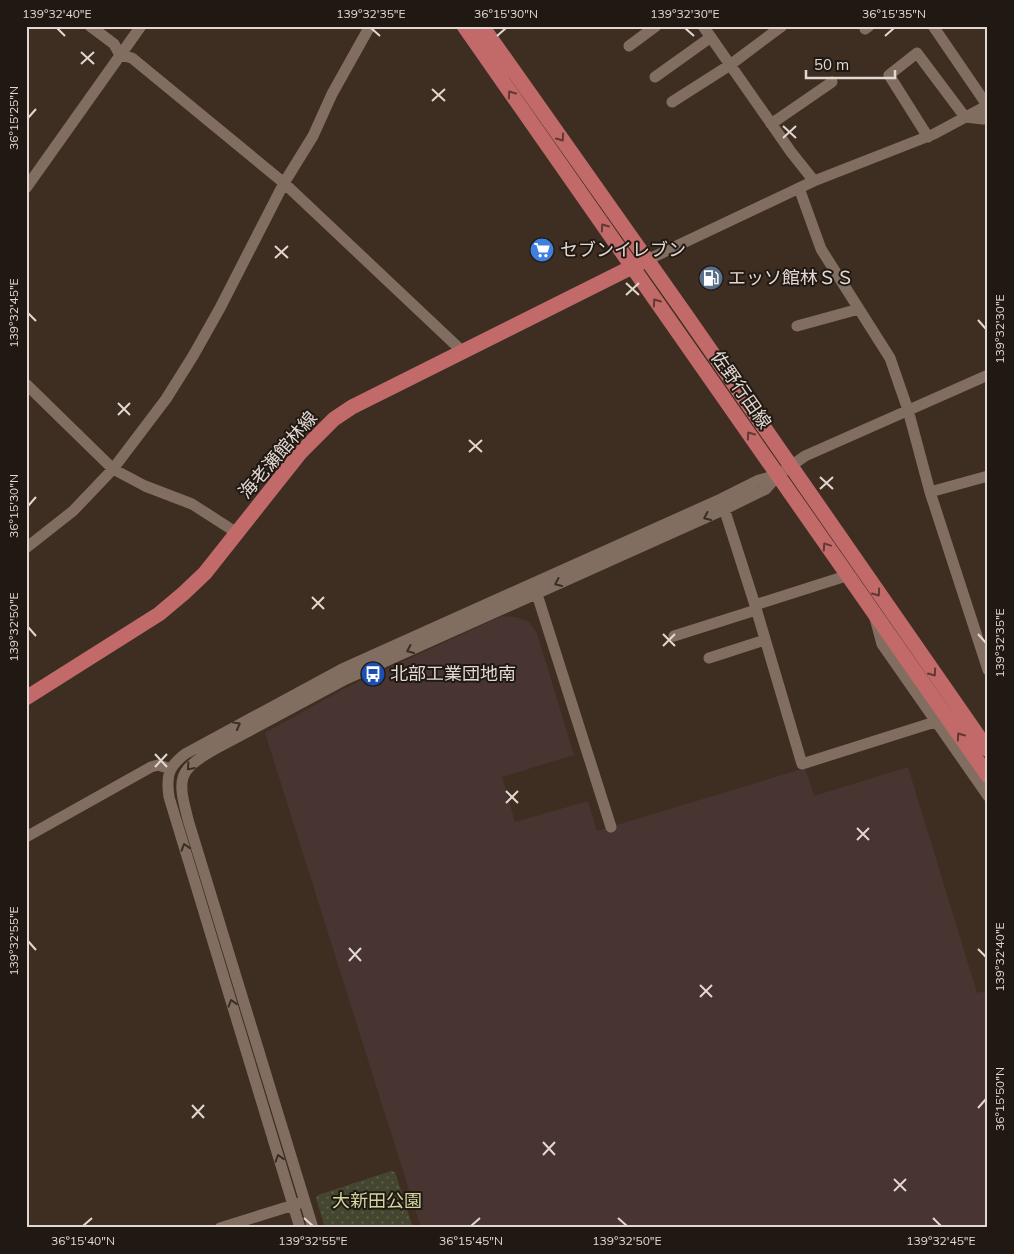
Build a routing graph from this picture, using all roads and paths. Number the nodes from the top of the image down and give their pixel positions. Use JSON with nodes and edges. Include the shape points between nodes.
{"nodes":[{"id":1,"x":90,"y":26,"type":"edge"},
{"id":2,"x":141,"y":26,"type":"edge"},
{"id":3,"x":370,"y":26,"type":"edge"},
{"id":4,"x":464,"y":26,"type":"edge"},
{"id":5,"x":482,"y":26,"type":"edge"},
{"id":6,"x":656,"y":26,"type":"edge"},
{"id":7,"x":703,"y":26,"type":"edge"},
{"id":8,"x":782,"y":26,"type":"edge"},
{"id":9,"x":933,"y":26,"type":"edge"},
{"id":10,"x":711,"y":37,"type":"junction"},
{"id":11,"x":629,"y":46,"type":"dead end"},
{"id":12,"x":120,"y":55,"type":"junction"},
{"id":13,"x":730,"y":65,"type":"junction"},
{"id":14,"x":655,"y":77,"type":"dead end"},
{"id":15,"x":832,"y":82,"type":"dead end"},
{"id":16,"x":672,"y":102,"type":"dead end"},
{"id":17,"x":987,"y":105,"type":"edge"},
{"id":18,"x":965,"y":117,"type":"junction"},
{"id":19,"x":988,"y":118,"type":"edge"},
{"id":20,"x":772,"y":124,"type":"junction"},
{"id":21,"x":928,"y":137,"type":"junction"},
{"id":22,"x":814,"y":181,"type":"junction"},
{"id":23,"x":284,"y":183,"type":"junction"},
{"id":24,"x":26,"y":188,"type":"edge"},
{"id":25,"x":799,"y":188,"type":"junction"},
{"id":26,"x":647,"y":260,"type":"junction"},
{"id":27,"x":632,"y":267,"type":"junction"},
{"id":28,"x":859,"y":309,"type":"junction"},
{"id":29,"x":797,"y":326,"type":"dead end"},
{"id":30,"x":462,"y":351,"type":"junction"},
{"id":31,"x":988,"y":375,"type":"edge"},
{"id":32,"x":26,"y":384,"type":"edge"},
{"id":33,"x":908,"y":410,"type":"junction"},
{"id":34,"x":790,"y":466,"type":"junction"},
{"id":35,"x":113,"y":469,"type":"junction"},
{"id":36,"x":778,"y":475,"type":"junction"},
{"id":37,"x":988,"y":476,"type":"edge"},
{"id":38,"x":930,"y":492,"type":"junction"},
{"id":39,"x":722,"y":505,"type":"junction"},
{"id":40,"x":237,"y":533,"type":"junction"},
{"id":41,"x":26,"y":548,"type":"edge"},
{"id":42,"x":846,"y":576,"type":"junction"},
{"id":43,"x":535,"y":588,"type":"junction"},
{"id":44,"x":755,"y":608,"type":"junction"},
{"id":45,"x":873,"y":614,"type":"junction"},
{"id":46,"x":674,"y":636,"type":"dead end"},
{"id":47,"x":900,"y":638,"type":"junction"},
{"id":48,"x":765,"y":640,"type":"junction"},
{"id":49,"x":709,"y":658,"type":"dead end"},
{"id":50,"x":988,"y":670,"type":"edge"},
{"id":51,"x":26,"y":698,"type":"edge"},
{"id":52,"x":935,"y":722,"type":"junction"},
{"id":53,"x":988,"y":750,"type":"edge"},
{"id":54,"x":170,"y":769,"type":"junction"},
{"id":55,"x":988,"y":776,"type":"edge"},
{"id":56,"x":988,"y":796,"type":"edge"},
{"id":57,"x":611,"y":827,"type":"dead end"},
{"id":58,"x":26,"y":837,"type":"edge"},
{"id":59,"x":305,"y":1201,"type":"junction"},
{"id":60,"x":294,"y":1205,"type":"junction"},
{"id":61,"x":220,"y":1228,"type":"edge"},
{"id":62,"x":300,"y":1228,"type":"edge"},
{"id":63,"x":314,"y":1228,"type":"edge"}],
"edges":[{"from":1,"to":12,"type":"street","via":[[114,44]]},
{"from":2,"to":12,"type":"street"},
{"from":3,"to":23,"type":"street","via":[[313,136]]},
{"from":27,"to":4,"type":"main road","name":"佐野行田線","one_way":true},
{"from":5,"to":26,"type":"main road","name":"佐野行田線","one_way":true},
{"from":6,"to":11,"type":"street"},
{"from":7,"to":10,"type":"street"},
{"from":8,"to":13,"type":"street"},
{"from":9,"to":17,"type":"street"},
{"from":10,"to":13,"type":"street"},
{"from":10,"to":14,"type":"street"},
{"from":12,"to":23,"type":"street","via":[[132,58]]},
{"from":12,"to":24,"type":"street"},
{"from":13,"to":16,"type":"street"},
{"from":13,"to":20,"type":"street"},
{"from":15,"to":20,"type":"street"},
{"from":17,"to":18,"type":"street"},
{"from":18,"to":19,"type":"street"},
{"from":18,"to":21,"type":"street"},
{"from":18,"to":21,"type":"street","via":[[917,53],[889,75]]},
{"from":20,"to":22,"type":"street"},
{"from":21,"to":22,"type":"street"},
{"from":22,"to":25,"type":"street"},
{"from":23,"to":30,"type":"street"},
{"from":23,"to":35,"type":"street","via":[[194,356]]},
{"from":25,"to":26,"type":"street"},
{"from":25,"to":28,"type":"street","via":[[821,249]]},
{"from":26,"to":27,"type":"main road","name":"海老瀬館林線"},
{"from":26,"to":34,"type":"main road","name":"佐野行田線"},
{"from":27,"to":30,"type":"main road","name":"海老瀬館林線"},
{"from":36,"to":27,"type":"main road","name":"佐野行田線","one_way":true},
{"from":28,"to":29,"type":"street"},
{"from":28,"to":33,"type":"street","via":[[890,358]]},
{"from":30,"to":40,"type":"main road","name":"海老瀬館林線","via":[[334,419],[300,453]]},
{"from":31,"to":33,"type":"street"},
{"from":32,"to":35,"type":"street"},
{"from":33,"to":34,"type":"street"},
{"from":33,"to":38,"type":"street"},
{"from":34,"to":36,"type":"street"},
{"from":34,"to":47,"type":"main road","name":"佐野行田線","one_way":true},
{"from":35,"to":40,"type":"street","via":[[145,486],[192,504]]},
{"from":35,"to":41,"type":"street","via":[[73,511]]},
{"from":36,"to":39,"type":"street","via":[[759,480]]},
{"from":42,"to":36,"type":"main road","name":"佐野行田線","one_way":true},
{"from":37,"to":38,"type":"street"},
{"from":38,"to":50,"type":"street"},
{"from":39,"to":43,"type":"street"},
{"from":39,"to":44,"type":"street"},
{"from":40,"to":51,"type":"main road","name":"海老瀬館林線","via":[[205,572],[159,614]]},
{"from":42,"to":44,"type":"street"},
{"from":42,"to":45,"type":"main road","name":"佐野行田線"},
{"from":54,"to":43,"type":"street","one_way":true,"via":[[185,754],[342,669]]},
{"from":43,"to":57,"type":"street"},
{"from":43,"to":59,"type":"street","one_way":true,"via":[[346,679],[197,759],[182,776],[181,788],[189,823]]},
{"from":44,"to":46,"type":"street"},
{"from":44,"to":48,"type":"street"},
{"from":45,"to":47,"type":"main road","name":"佐野行田線"},
{"from":45,"to":52,"type":"street","via":[[882,644]]},
{"from":47,"to":53,"type":"main road","name":"佐野行田線","one_way":true},
{"from":55,"to":47,"type":"main road","name":"佐野行田線","one_way":true},
{"from":48,"to":49,"type":"street"},
{"from":48,"to":52,"type":"street","via":[[802,764]]},
{"from":52,"to":56,"type":"street"},
{"from":54,"to":58,"type":"street","via":[[158,765],[151,767]]},
{"from":60,"to":54,"type":"street","one_way":true,"via":[[169,797]]},
{"from":59,"to":60,"type":"street"},
{"from":59,"to":63,"type":"street"},
{"from":60,"to":61,"type":"street"},
{"from":60,"to":62,"type":"street"}]}
